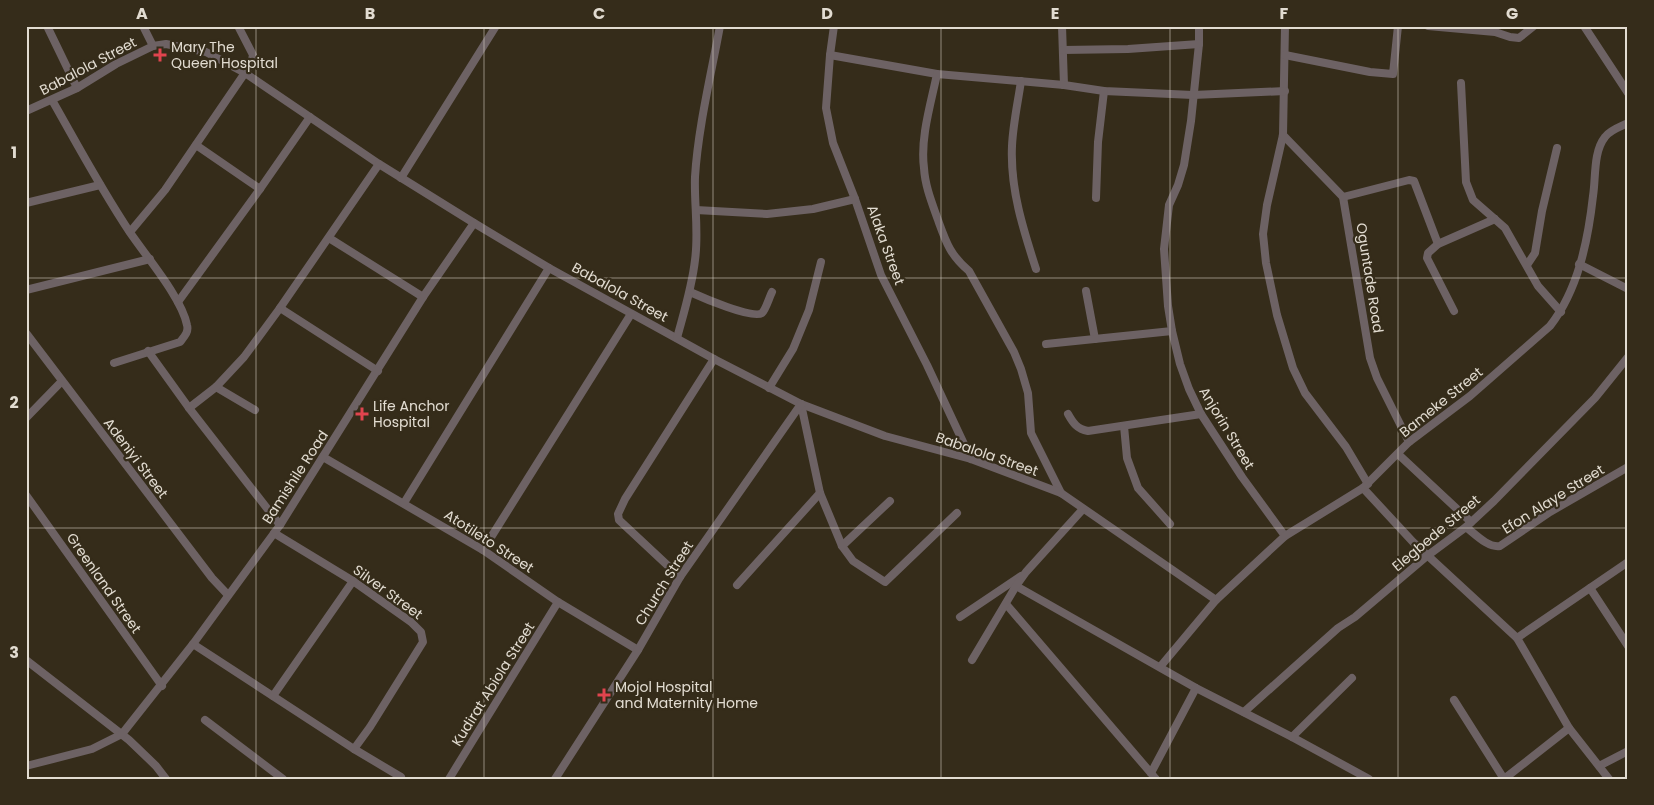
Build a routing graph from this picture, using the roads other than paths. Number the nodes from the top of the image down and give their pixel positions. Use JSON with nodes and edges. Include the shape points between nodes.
{"nodes":[{"id":1,"x":47,"y":26,"type":"edge"},
{"id":2,"x":143,"y":26,"type":"edge"},
{"id":3,"x":238,"y":26,"type":"edge"},
{"id":4,"x":496,"y":26,"type":"edge"},
{"id":5,"x":720,"y":26,"type":"edge"},
{"id":6,"x":834,"y":26,"type":"edge"},
{"id":7,"x":1062,"y":26,"type":"edge"},
{"id":8,"x":1199,"y":26,"type":"edge"},
{"id":9,"x":1286,"y":26,"type":"edge"},
{"id":10,"x":1398,"y":26,"type":"edge"},
{"id":11,"x":1428,"y":26,"type":"edge"},
{"id":12,"x":1534,"y":26,"type":"edge"},
{"id":13,"x":1584,"y":26,"type":"edge"},
{"id":14,"x":1199,"y":44,"type":"junction"},
{"id":15,"x":153,"y":46,"type":"junction"},
{"id":16,"x":1063,"y":50,"type":"junction"},
{"id":17,"x":830,"y":55,"type":"junction"},
{"id":18,"x":1285,"y":55,"type":"junction"},
{"id":19,"x":245,"y":73,"type":"junction"},
{"id":20,"x":937,"y":74,"type":"junction"},
{"id":21,"x":1022,"y":81,"type":"junction"},
{"id":22,"x":1461,"y":83,"type":"dead end"},
{"id":23,"x":1064,"y":85,"type":"junction"},
{"id":24,"x":76,"y":88,"type":"junction"},
{"id":25,"x":1104,"y":91,"type":"junction"},
{"id":26,"x":1284,"y":92,"type":"junction"},
{"id":27,"x":1628,"y":93,"type":"edge"},
{"id":28,"x":1193,"y":95,"type":"junction"},
{"id":29,"x":52,"y":100,"type":"junction"},
{"id":30,"x":26,"y":111,"type":"edge"},
{"id":31,"x":310,"y":117,"type":"junction"},
{"id":32,"x":1628,"y":123,"type":"edge"},
{"id":33,"x":1283,"y":135,"type":"junction"},
{"id":34,"x":196,"y":144,"type":"junction"},
{"id":35,"x":1557,"y":148,"type":"dead end"},
{"id":36,"x":379,"y":164,"type":"junction"},
{"id":37,"x":401,"y":178,"type":"junction"},
{"id":38,"x":100,"y":185,"type":"junction"},
{"id":39,"x":260,"y":189,"type":"junction"},
{"id":40,"x":1343,"y":197,"type":"junction"},
{"id":41,"x":1096,"y":198,"type":"dead end"},
{"id":42,"x":855,"y":199,"type":"junction"},
{"id":43,"x":26,"y":203,"type":"edge"},
{"id":44,"x":696,"y":210,"type":"junction"},
{"id":45,"x":1495,"y":219,"type":"junction"},
{"id":46,"x":474,"y":223,"type":"junction"},
{"id":47,"x":130,"y":232,"type":"junction"},
{"id":48,"x":329,"y":238,"type":"junction"},
{"id":49,"x":1438,"y":244,"type":"junction"},
{"id":50,"x":150,"y":259,"type":"junction"},
{"id":51,"x":821,"y":262,"type":"dead end"},
{"id":52,"x":1579,"y":264,"type":"junction"},
{"id":53,"x":1527,"y":265,"type":"junction"},
{"id":54,"x":549,"y":268,"type":"junction"},
{"id":55,"x":1036,"y":269,"type":"dead end"},
{"id":56,"x":1628,"y":289,"type":"edge"},
{"id":57,"x":26,"y":290,"type":"edge"},
{"id":58,"x":690,"y":292,"type":"junction"},
{"id":59,"x":772,"y":292,"type":"dead end"},
{"id":60,"x":1086,"y":292,"type":"dead end"},
{"id":61,"x":423,"y":297,"type":"junction"},
{"id":62,"x":178,"y":302,"type":"junction"},
{"id":63,"x":280,"y":308,"type":"junction"},
{"id":64,"x":1454,"y":311,"type":"dead end"},
{"id":65,"x":1561,"y":312,"type":"junction"},
{"id":66,"x":631,"y":314,"type":"junction"},
{"id":67,"x":1172,"y":331,"type":"junction"},
{"id":68,"x":26,"y":334,"type":"edge"},
{"id":69,"x":677,"y":338,"type":"junction"},
{"id":70,"x":1095,"y":340,"type":"junction"},
{"id":71,"x":1046,"y":344,"type":"dead end"},
{"id":72,"x":148,"y":351,"type":"junction"},
{"id":73,"x":1628,"y":357,"type":"edge"},
{"id":74,"x":714,"y":359,"type":"junction"},
{"id":75,"x":114,"y":363,"type":"dead end"},
{"id":76,"x":378,"y":371,"type":"junction"},
{"id":77,"x":62,"y":381,"type":"junction"},
{"id":78,"x":216,"y":387,"type":"junction"},
{"id":79,"x":769,"y":388,"type":"junction"},
{"id":80,"x":800,"y":404,"type":"junction"},
{"id":81,"x":189,"y":408,"type":"junction"},
{"id":82,"x":255,"y":410,"type":"dead end"},
{"id":83,"x":1068,"y":414,"type":"dead end"},
{"id":84,"x":1201,"y":414,"type":"junction"},
{"id":85,"x":26,"y":418,"type":"edge"},
{"id":86,"x":1124,"y":426,"type":"junction"},
{"id":87,"x":1409,"y":442,"type":"junction"},
{"id":88,"x":1398,"y":454,"type":"junction"},
{"id":89,"x":323,"y":457,"type":"junction"},
{"id":90,"x":971,"y":459,"type":"junction"},
{"id":91,"x":1628,"y":467,"type":"edge"},
{"id":92,"x":1365,"y":486,"type":"junction"},
{"id":93,"x":820,"y":493,"type":"junction"},
{"id":94,"x":1061,"y":493,"type":"junction"},
{"id":95,"x":26,"y":495,"type":"edge"},
{"id":96,"x":890,"y":501,"type":"dead end"},
{"id":97,"x":404,"y":503,"type":"junction"},
{"id":98,"x":1083,"y":509,"type":"junction"},
{"id":99,"x":957,"y":513,"type":"dead end"},
{"id":100,"x":1170,"y":524,"type":"dead end"},
{"id":101,"x":1468,"y":524,"type":"junction"},
{"id":102,"x":280,"y":525,"type":"junction"},
{"id":103,"x":274,"y":533,"type":"junction"},
{"id":104,"x":1285,"y":536,"type":"junction"},
{"id":105,"x":842,"y":546,"type":"junction"},
{"id":106,"x":483,"y":550,"type":"junction"},
{"id":107,"x":1427,"y":556,"type":"junction"},
{"id":108,"x":1628,"y":562,"type":"edge"},
{"id":109,"x":1026,"y":572,"type":"junction"},
{"id":110,"x":680,"y":577,"type":"junction"},
{"id":111,"x":353,"y":581,"type":"junction"},
{"id":112,"x":737,"y":585,"type":"dead end"},
{"id":113,"x":1016,"y":586,"type":"junction"},
{"id":114,"x":1590,"y":588,"type":"junction"},
{"id":115,"x":228,"y":595,"type":"junction"},
{"id":116,"x":1216,"y":600,"type":"junction"},
{"id":117,"x":558,"y":602,"type":"junction"},
{"id":118,"x":1006,"y":604,"type":"junction"},
{"id":119,"x":960,"y":616,"type":"dead end"},
{"id":120,"x":1517,"y":638,"type":"junction"},
{"id":121,"x":193,"y":644,"type":"junction"},
{"id":122,"x":1628,"y":646,"type":"edge"},
{"id":123,"x":638,"y":650,"type":"junction"},
{"id":124,"x":26,"y":660,"type":"edge"},
{"id":125,"x":972,"y":660,"type":"dead end"},
{"id":126,"x":1160,"y":667,"type":"junction"},
{"id":127,"x":1352,"y":678,"type":"dead end"},
{"id":128,"x":162,"y":686,"type":"junction"},
{"id":129,"x":1196,"y":688,"type":"junction"},
{"id":130,"x":273,"y":696,"type":"junction"},
{"id":131,"x":1454,"y":700,"type":"dead end"},
{"id":132,"x":1244,"y":712,"type":"junction"},
{"id":133,"x":205,"y":720,"type":"dead end"},
{"id":134,"x":1569,"y":728,"type":"junction"},
{"id":135,"x":122,"y":734,"type":"junction"},
{"id":136,"x":1292,"y":737,"type":"junction"},
{"id":137,"x":354,"y":749,"type":"junction"},
{"id":138,"x":1628,"y":751,"type":"edge"},
{"id":139,"x":26,"y":766,"type":"edge"},
{"id":140,"x":1599,"y":766,"type":"junction"},
{"id":141,"x":1154,"y":776,"type":"edge"},
{"id":142,"x":401,"y":777,"type":"dead end"},
{"id":143,"x":166,"y":779,"type":"edge"},
{"id":144,"x":283,"y":779,"type":"edge"},
{"id":145,"x":449,"y":779,"type":"edge"},
{"id":146,"x":555,"y":779,"type":"edge"},
{"id":147,"x":1369,"y":779,"type":"edge"},
{"id":148,"x":1504,"y":779,"type":"edge"},
{"id":149,"x":1609,"y":779,"type":"edge"}],
"edges":[{"from":1,"to":24,"type":"street"},
{"from":2,"to":15,"type":"street"},
{"from":3,"to":19,"type":"street","via":[[253,56]]},
{"from":4,"to":37,"type":"street"},
{"from":5,"to":44,"type":"street","via":[[700,136],[695,177]]},
{"from":6,"to":17,"type":"street","name":"Alaka Street"},
{"from":7,"to":16,"type":"street"},
{"from":8,"to":14,"type":"street","name":"Anjorin Street"},
{"from":9,"to":18,"type":"street"},
{"from":10,"to":18,"type":"street","via":[[1393,74]]},
{"from":11,"to":12,"type":"street","via":[[1495,32],[1519,38]]},
{"from":13,"to":27,"type":"street"},
{"from":14,"to":16,"type":"street"},
{"from":14,"to":28,"type":"street","name":"Anjorin Street"},
{"from":15,"to":19,"type":"street","name":"Babalola Street","via":[[166,44],[206,52]]},
{"from":15,"to":24,"type":"street","name":"Babalola Street"},
{"from":16,"to":23,"type":"street"},
{"from":17,"to":20,"type":"street"},
{"from":17,"to":42,"type":"street","name":"Alaka Street","via":[[826,108],[833,143]]},
{"from":18,"to":26,"type":"street"},
{"from":19,"to":31,"type":"street","name":"Babalola Street"},
{"from":19,"to":34,"type":"street"},
{"from":20,"to":21,"type":"street"},
{"from":20,"to":94,"type":"street","via":[[926,128],[923,167],[928,194],[948,249],[969,271],[1014,352],[1028,393],[1031,433]]},
{"from":21,"to":23,"type":"street"},
{"from":21,"to":55,"type":"street","via":[[1012,145],[1012,178]]},
{"from":22,"to":45,"type":"street","via":[[1466,182],[1473,200]]},
{"from":23,"to":25,"type":"street"},
{"from":24,"to":29,"type":"street","name":"Babalola Street"},
{"from":25,"to":28,"type":"street"},
{"from":25,"to":41,"type":"street"},
{"from":26,"to":28,"type":"street"},
{"from":26,"to":33,"type":"street"},
{"from":28,"to":67,"type":"street","name":"Anjorin Street","via":[[1184,165],[1169,205],[1164,249]]},
{"from":29,"to":30,"type":"street","name":"Babalola Street"},
{"from":29,"to":38,"type":"street"},
{"from":31,"to":36,"type":"street","name":"Babalola Street"},
{"from":31,"to":39,"type":"street"},
{"from":32,"to":52,"type":"street","name":"Bameke Street","via":[[1609,132],[1600,146]]},
{"from":33,"to":40,"type":"street"},
{"from":33,"to":92,"type":"street","via":[[1263,234],[1277,314],[1293,368],[1305,393],[1346,447]]},
{"from":34,"to":39,"type":"street"},
{"from":34,"to":47,"type":"street","via":[[165,190]]},
{"from":35,"to":53,"type":"street","via":[[1536,253]]},
{"from":36,"to":37,"type":"street","name":"Babalola Street"},
{"from":36,"to":48,"type":"street"},
{"from":37,"to":46,"type":"street","name":"Babalola Street"},
{"from":38,"to":43,"type":"street"},
{"from":38,"to":47,"type":"street"},
{"from":39,"to":62,"type":"street"},
{"from":40,"to":49,"type":"street","via":[[1414,181]]},
{"from":40,"to":87,"type":"street","name":"Oguntade Road","via":[[1370,358]]},
{"from":42,"to":44,"type":"street","via":[[813,209],[767,214]]},
{"from":42,"to":90,"type":"street","name":"Alaka Street","via":[[881,275]]},
{"from":44,"to":58,"type":"street","via":[[696,259]]},
{"from":45,"to":49,"type":"street"},
{"from":45,"to":53,"type":"street","via":[[1505,228]]},
{"from":46,"to":54,"type":"street","name":"Babalola Street"},
{"from":46,"to":61,"type":"street","name":"Bamishile Road"},
{"from":47,"to":50,"type":"street"},
{"from":48,"to":61,"type":"street"},
{"from":48,"to":63,"type":"street"},
{"from":49,"to":64,"type":"street","via":[[1427,258]]},
{"from":50,"to":57,"type":"street"},
{"from":50,"to":62,"type":"street"},
{"from":51,"to":79,"type":"street","via":[[809,310],[792,349]]},
{"from":52,"to":56,"type":"street"},
{"from":52,"to":65,"type":"street","name":"Bameke Street"},
{"from":53,"to":65,"type":"street","via":[[1538,286]]},
{"from":54,"to":66,"type":"street","name":"Babalola Street"},
{"from":54,"to":97,"type":"street"},
{"from":58,"to":59,"type":"street","via":[[740,312],[758,315]]},
{"from":58,"to":69,"type":"street"},
{"from":60,"to":70,"type":"street"},
{"from":61,"to":76,"type":"street","name":"Bamishile Road"},
{"from":62,"to":72,"type":"street","via":[[187,325],[185,336],[180,342]]},
{"from":63,"to":76,"type":"street"},
{"from":63,"to":78,"type":"street","via":[[244,357]]},
{"from":65,"to":87,"type":"street","name":"Bameke Street","via":[[1550,326],[1490,378]]},
{"from":66,"to":69,"type":"street","name":"Babalola Street"},
{"from":66,"to":106,"type":"street"},
{"from":67,"to":70,"type":"street"},
{"from":67,"to":84,"type":"street","name":"Anjorin Street","via":[[1188,389]]},
{"from":68,"to":77,"type":"street","name":"Adeniyi Street"},
{"from":69,"to":74,"type":"street","name":"Babalola Street"},
{"from":70,"to":71,"type":"street"},
{"from":72,"to":75,"type":"street"},
{"from":72,"to":81,"type":"street"},
{"from":73,"to":101,"type":"street","name":"Elegbede Street","via":[[1595,398]]},
{"from":74,"to":79,"type":"street","name":"Babalola Street"},
{"from":74,"to":110,"type":"street","via":[[624,499],[618,514],[619,520]]},
{"from":76,"to":89,"type":"street","name":"Bamishile Road"},
{"from":77,"to":85,"type":"street"},
{"from":77,"to":115,"type":"street","name":"Adeniyi Street"},
{"from":78,"to":81,"type":"street"},
{"from":78,"to":82,"type":"street"},
{"from":79,"to":80,"type":"street","name":"Babalola Street"},
{"from":80,"to":90,"type":"street","name":"Babalola Street","via":[[885,436]]},
{"from":80,"to":93,"type":"street"},
{"from":80,"to":110,"type":"street","name":"Church Street"},
{"from":81,"to":102,"type":"street"},
{"from":83,"to":86,"type":"street","via":[[1074,424],[1088,431]]},
{"from":84,"to":86,"type":"street"},
{"from":84,"to":104,"type":"street","name":"Anjorin Street"},
{"from":86,"to":100,"type":"street","via":[[1127,458],[1138,488]]},
{"from":87,"to":88,"type":"street","name":"Bameke Street"},
{"from":88,"to":92,"type":"street","name":"Bameke Street"},
{"from":88,"to":101,"type":"street","name":"Efon Alaye Street"},
{"from":89,"to":97,"type":"street","name":"Atotileto Street"},
{"from":89,"to":102,"type":"street","name":"Bamishile Road"},
{"from":90,"to":94,"type":"street","name":"Babalola Street"},
{"from":91,"to":101,"type":"street","name":"Efon Alaye Street","via":[[1550,512],[1500,546],[1490,545]]},
{"from":92,"to":104,"type":"street","name":"Bameke Street"},
{"from":92,"to":107,"type":"street"},
{"from":93,"to":105,"type":"street"},
{"from":93,"to":112,"type":"street"},
{"from":94,"to":98,"type":"street","name":"Babalola Street"},
{"from":95,"to":128,"type":"street","name":"Greenland Street"},
{"from":96,"to":105,"type":"street"},
{"from":97,"to":106,"type":"street","name":"Atotileto Street"},
{"from":98,"to":109,"type":"street"},
{"from":98,"to":116,"type":"street","name":"Babalola Street"},
{"from":99,"to":105,"type":"street","via":[[885,582],[853,561]]},
{"from":101,"to":107,"type":"street","name":"Elegbede Street"},
{"from":102,"to":103,"type":"street","name":"Bamishile Road"},
{"from":103,"to":111,"type":"street","name":"Silver Street"},
{"from":103,"to":115,"type":"street","name":"Bamishile Road"},
{"from":104,"to":116,"type":"street","name":"Bameke Street"},
{"from":106,"to":117,"type":"street","name":"Atotileto Street"},
{"from":107,"to":120,"type":"street"},
{"from":107,"to":132,"type":"street","name":"Elegbede Street","via":[[1338,628]]},
{"from":108,"to":114,"type":"street"},
{"from":109,"to":113,"type":"street"},
{"from":109,"to":119,"type":"street"},
{"from":110,"to":123,"type":"street","name":"Church Street"},
{"from":111,"to":130,"type":"street"},
{"from":111,"to":137,"type":"street","name":"Silver Street","via":[[411,622],[423,637],[423,642]]},
{"from":113,"to":118,"type":"street"},
{"from":113,"to":126,"type":"street"},
{"from":114,"to":120,"type":"street"},
{"from":114,"to":122,"type":"street"},
{"from":115,"to":121,"type":"street","name":"Bamishile Road"},
{"from":116,"to":126,"type":"street","name":"Bameke Street"},
{"from":117,"to":123,"type":"street","name":"Atotileto Street"},
{"from":117,"to":145,"type":"street","name":"Kudirat Abiola Street"},
{"from":118,"to":125,"type":"street"},
{"from":118,"to":141,"type":"street"},
{"from":120,"to":134,"type":"street"},
{"from":121,"to":128,"type":"street","name":"Bamishile Road"},
{"from":121,"to":130,"type":"street"},
{"from":123,"to":146,"type":"street","name":"Church Street"},
{"from":124,"to":135,"type":"street"},
{"from":126,"to":129,"type":"street"},
{"from":127,"to":136,"type":"street"},
{"from":128,"to":135,"type":"street","name":"Bamishile Road"},
{"from":129,"to":132,"type":"street"},
{"from":129,"to":141,"type":"street"},
{"from":130,"to":137,"type":"street"},
{"from":131,"to":148,"type":"street"},
{"from":132,"to":136,"type":"street"},
{"from":133,"to":144,"type":"street"},
{"from":134,"to":140,"type":"street"},
{"from":134,"to":148,"type":"street"},
{"from":135,"to":139,"type":"street","via":[[92,749]]},
{"from":135,"to":143,"type":"street"},
{"from":136,"to":147,"type":"street"},
{"from":137,"to":142,"type":"street"},
{"from":138,"to":140,"type":"street"},
{"from":140,"to":149,"type":"street"}]}
